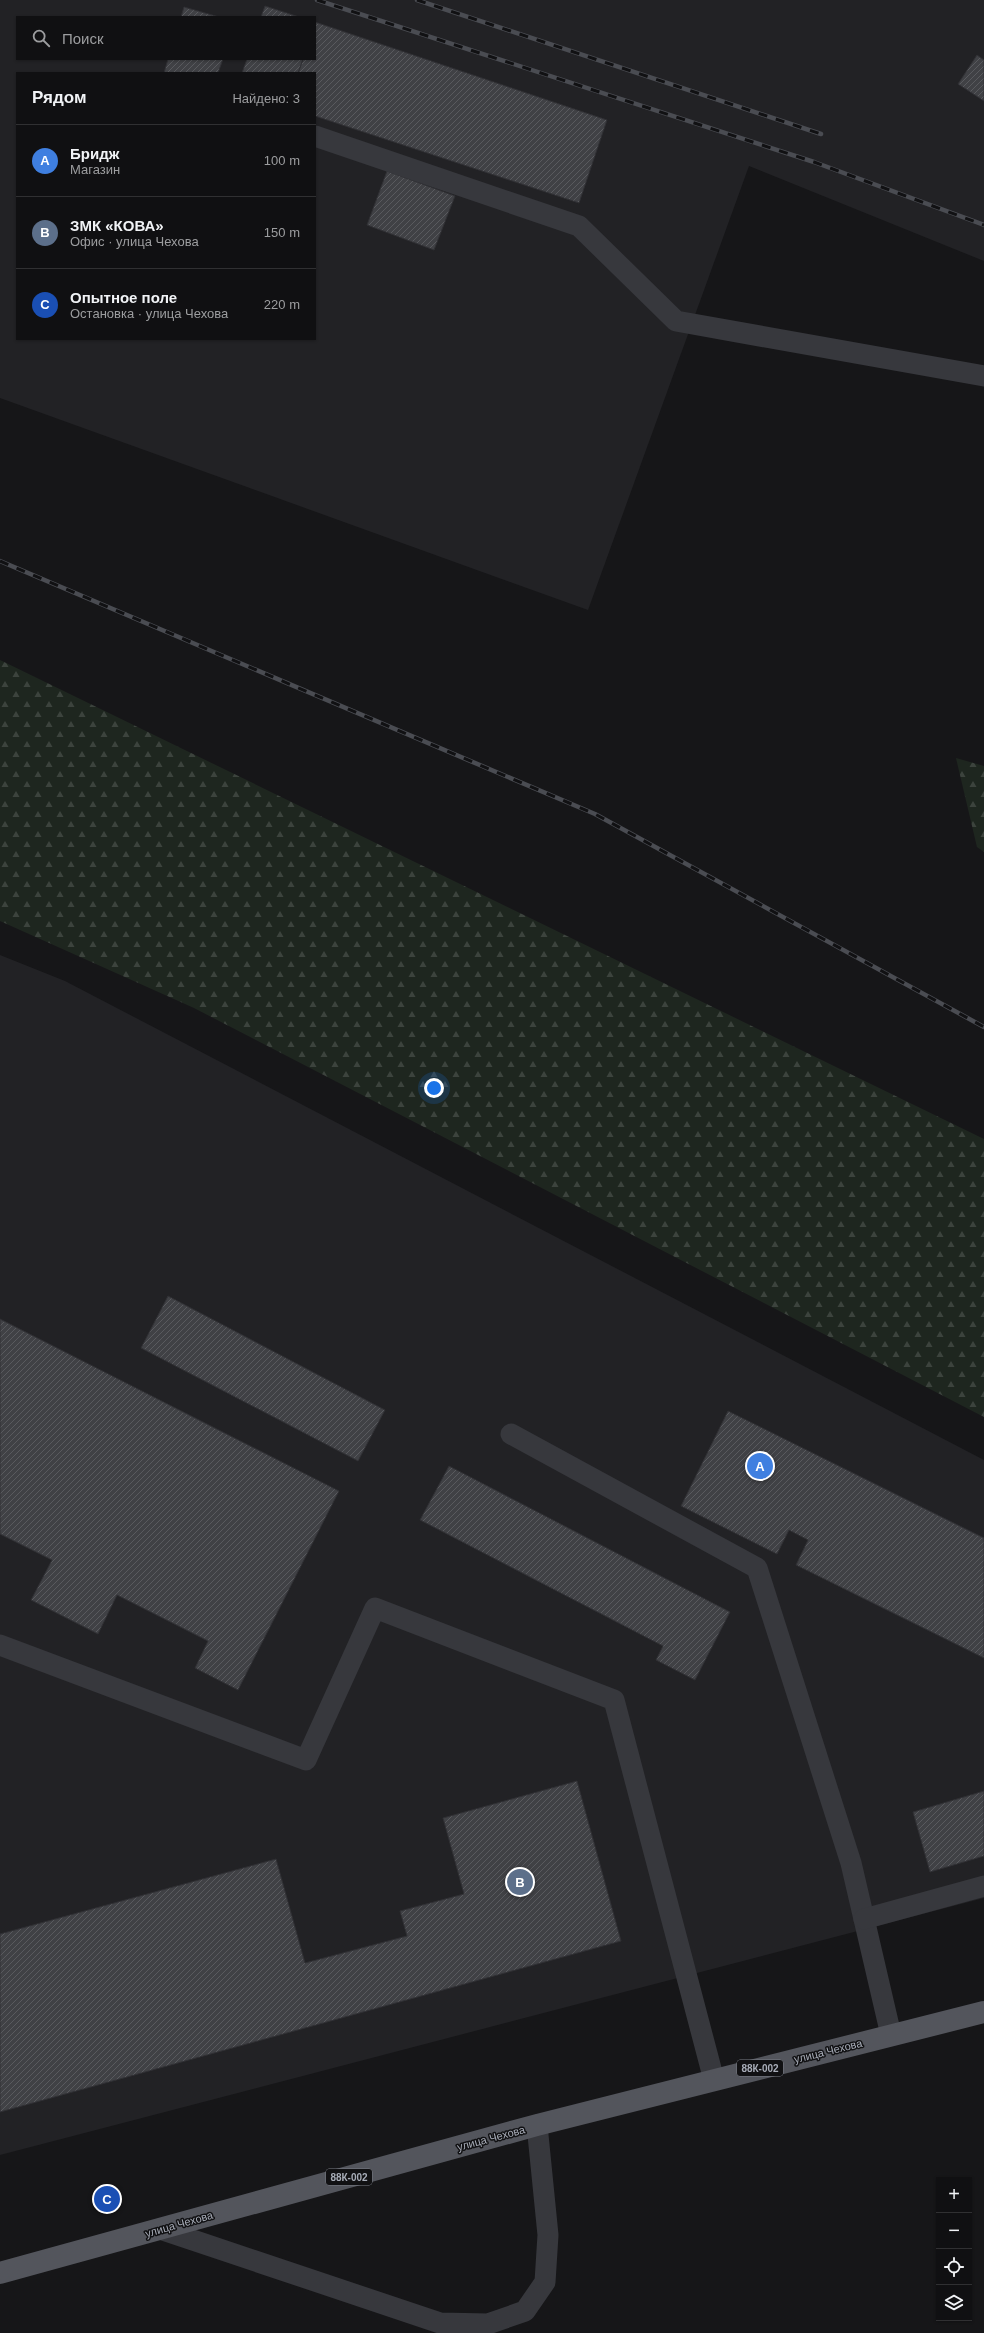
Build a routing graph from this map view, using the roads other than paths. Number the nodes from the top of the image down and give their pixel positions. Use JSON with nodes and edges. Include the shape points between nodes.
{"nodes":[{"id":1,"x":316,"y":136,"type":"edge"},
{"id":2,"x":984,"y":376,"type":"edge"},
{"id":3,"x":512,"y":1434,"type":"dead end"},
{"id":4,"x":0,"y":1645,"type":"edge"},
{"id":5,"x":984,"y":1886,"type":"edge"},
{"id":6,"x":864,"y":1918,"type":"junction"},
{"id":7,"x":984,"y":2012,"type":"edge"},
{"id":8,"x":891,"y":2035,"type":"junction"},
{"id":9,"x":714,"y":2080,"type":"junction"},
{"id":10,"x":537,"y":2125,"type":"junction"},
{"id":11,"x":160,"y":2229,"type":"junction"},
{"id":12,"x":0,"y":2273,"type":"edge"}],
"edges":[{"from":1,"to":2,"type":"lane","via":[[579,226],[676,321]]},
{"from":3,"to":6,"type":"lane","via":[[757,1568],[851,1863]]},
{"from":4,"to":9,"type":"lane","via":[[306,1760],[375,1608],[614,1700]]},
{"from":5,"to":6,"type":"lane"},
{"from":6,"to":8,"type":"lane"},
{"from":7,"to":8,"type":"main road","name":"улица Чехова","number":"88К-002"},
{"from":8,"to":9,"type":"main road","name":"улица Чехова","number":"88К-002"},
{"from":9,"to":10,"type":"main road","name":"улица Чехова","number":"88К-002"},
{"from":10,"to":11,"type":"main road","name":"улица Чехова","number":"88К-002"},
{"from":10,"to":11,"type":"lane","via":[[548,2236],[545,2282],[525,2311],[488,2324],[440,2323]]},
{"from":11,"to":12,"type":"main road","name":"улица Чехова","number":"88К-002"}]}
